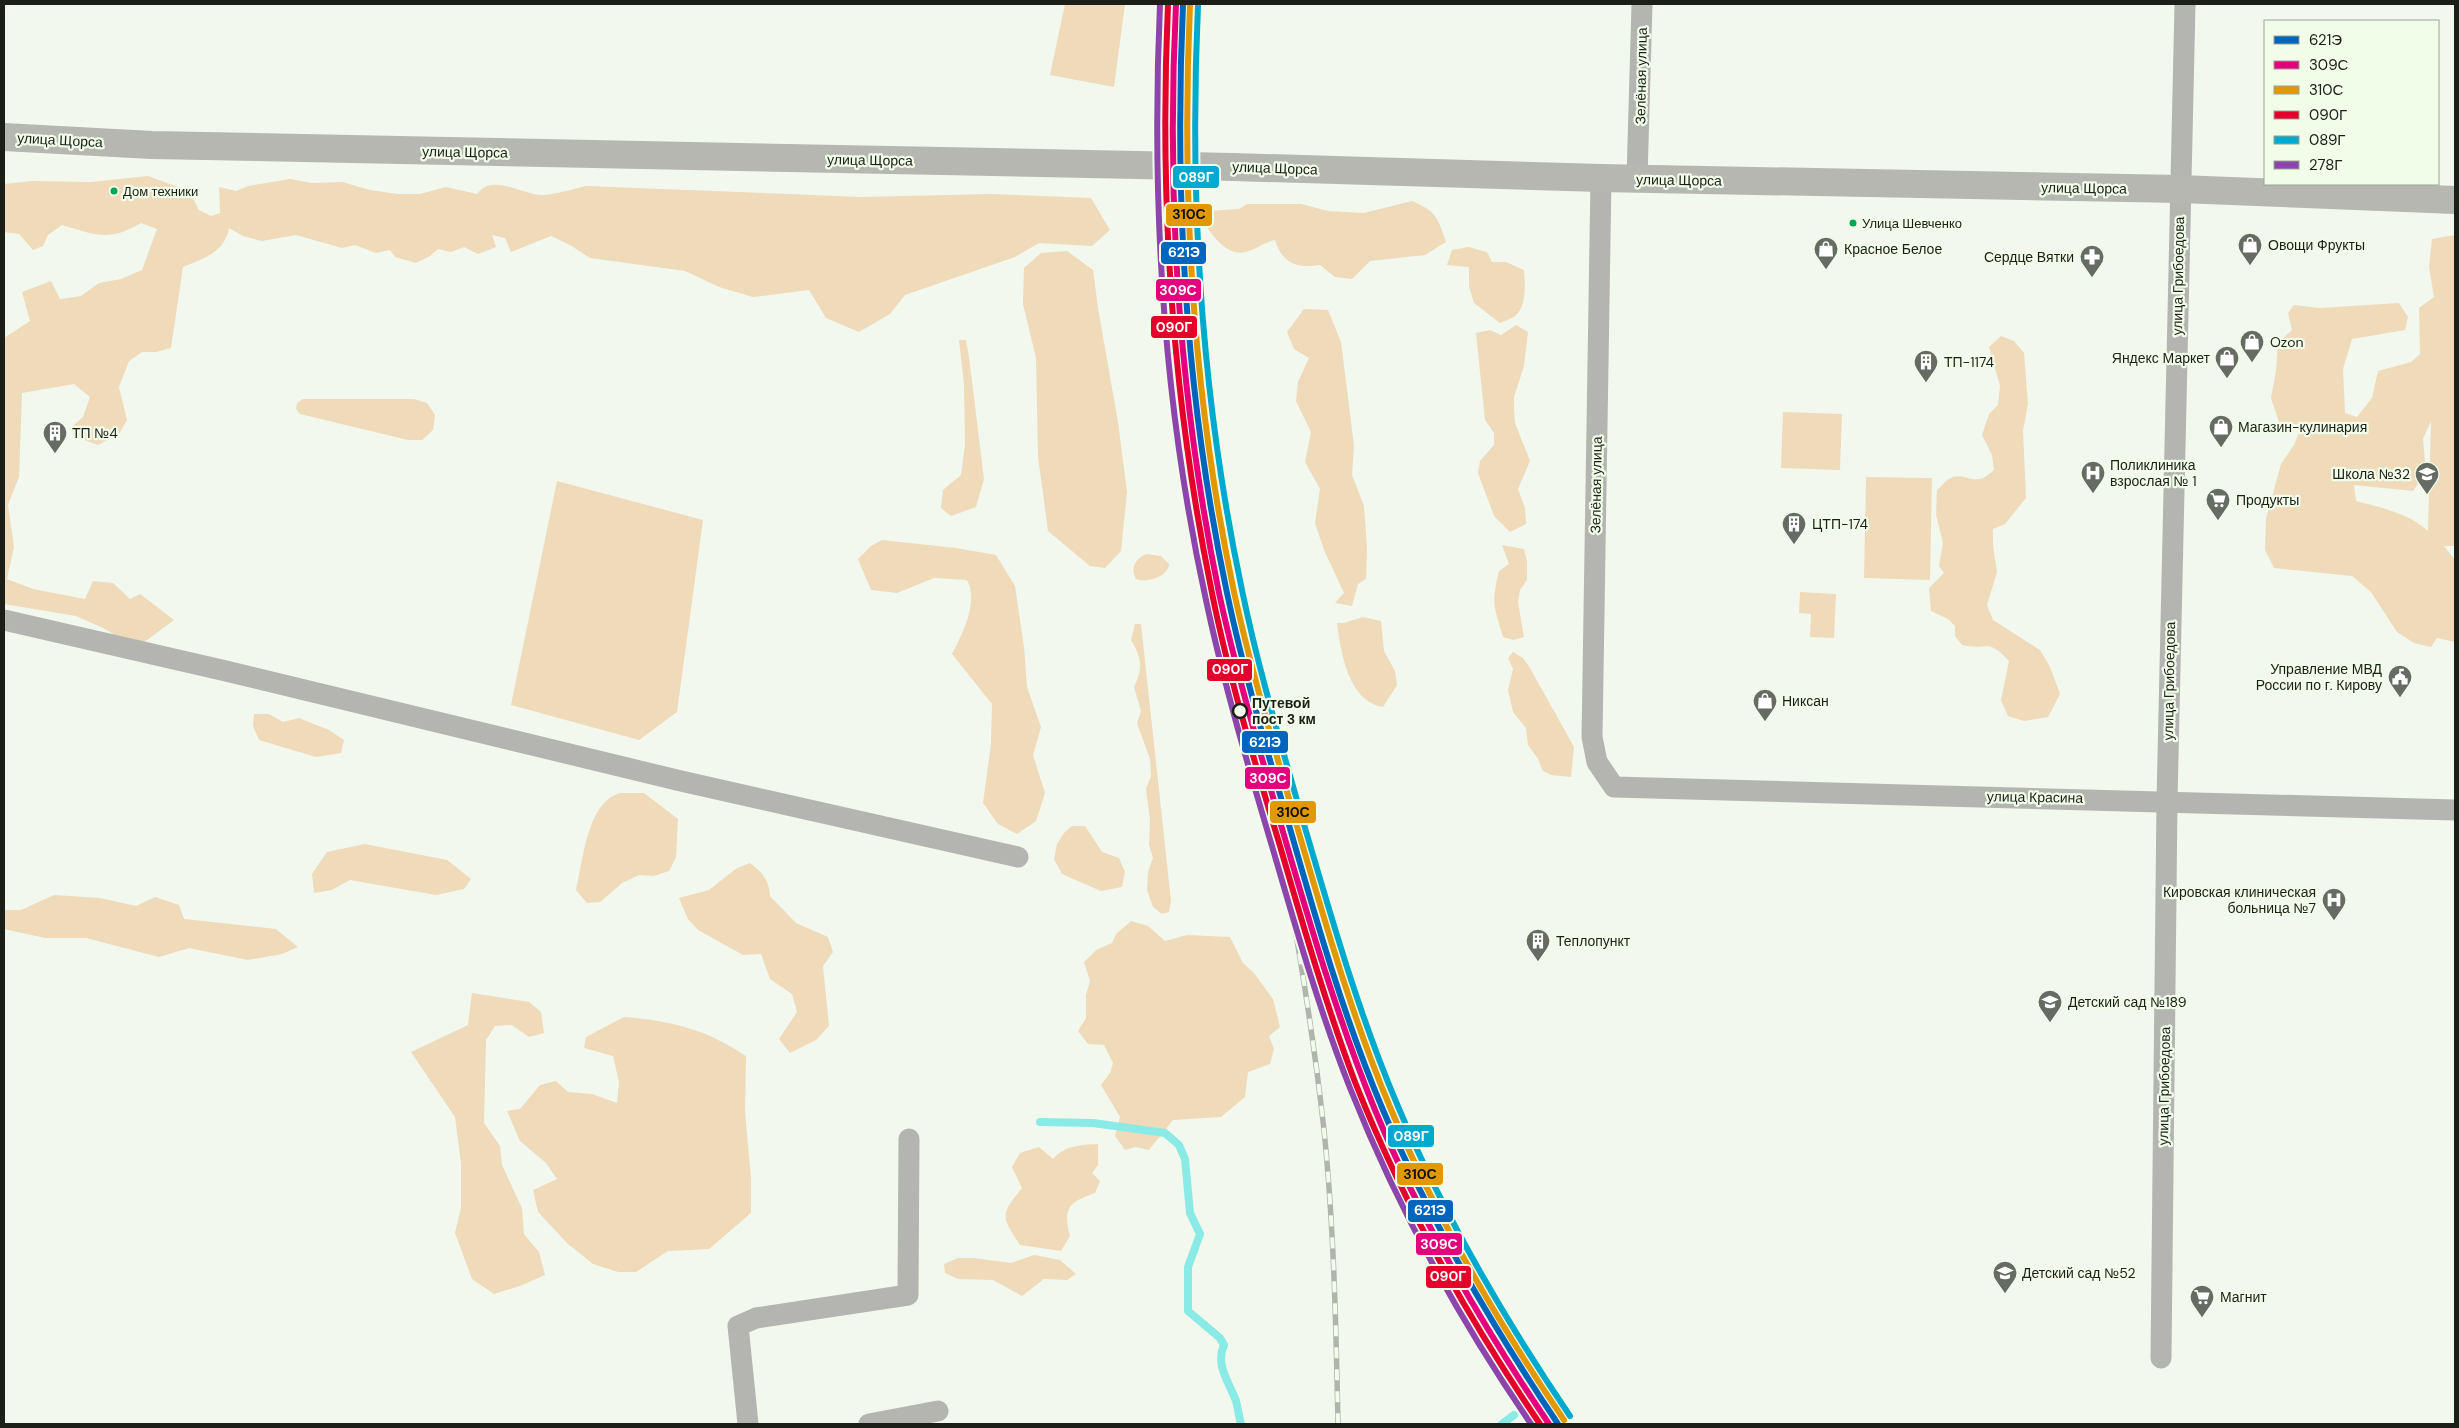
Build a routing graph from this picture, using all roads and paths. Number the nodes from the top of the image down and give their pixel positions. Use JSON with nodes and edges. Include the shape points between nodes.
{"nodes":[{"id":1,"x":1642,"y":4,"type":"edge"},
{"id":2,"x":2185,"y":4,"type":"edge"},
{"id":3,"x":4,"y":137,"type":"edge"},
{"id":4,"x":1601,"y":178,"type":"junction"},
{"id":5,"x":1637,"y":179,"type":"junction"},
{"id":6,"x":2180,"y":189,"type":"junction"},
{"id":7,"x":2455,"y":200,"type":"edge"},
{"id":8,"x":4,"y":620,"type":"edge"},
{"id":9,"x":1614,"y":786,"type":"joint"},
{"id":10,"x":2167,"y":801,"type":"junction"},
{"id":11,"x":2455,"y":810,"type":"edge"},
{"id":12,"x":1018,"y":857,"type":"dead end"},
{"id":13,"x":909,"y":1139,"type":"dead end"},
{"id":14,"x":2161,"y":1358,"type":"dead end"},
{"id":15,"x":938,"y":1412,"type":"dead end"},
{"id":16,"x":748,"y":1424,"type":"edge"},
{"id":17,"x":868,"y":1424,"type":"edge"}],
"edges":[{"from":1,"to":5,"type":"street","name":"Зелёная улица"},
{"from":2,"to":6,"type":"street","name":"улица Грибоедова"},
{"from":3,"to":4,"type":"main road","name":"улица Щорса","via":[[152,145],[1234,166]]},
{"from":4,"to":5,"type":"main road","name":"улица Щорса"},
{"from":4,"to":9,"type":"street","name":"Зелёная улица","via":[[1592,737],[1596,762]]},
{"from":5,"to":6,"type":"main road","name":"улица Щорса"},
{"from":6,"to":7,"type":"main road","name":"улица Щорса"},
{"from":6,"to":10,"type":"street","name":"улица Грибоедова"},
{"from":8,"to":12,"type":"street","via":[[681,782]]},
{"from":9,"to":10,"type":"street","name":"улица Красина"},
{"from":10,"to":11,"type":"street","name":"улица Красина"},
{"from":10,"to":14,"type":"street","name":"улица Грибоедова"},
{"from":13,"to":16,"type":"street","via":[[908,1295],[756,1318],[738,1326]]},
{"from":15,"to":17,"type":"street"}]}
